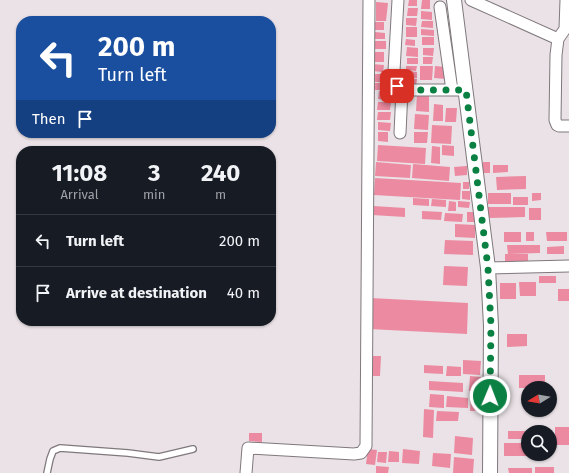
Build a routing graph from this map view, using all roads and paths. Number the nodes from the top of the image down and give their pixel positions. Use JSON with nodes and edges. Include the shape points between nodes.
{"nodes":[{"id":1,"x":369,"y":0,"type":"edge"},
{"id":2,"x":398,"y":0,"type":"edge"},
{"id":3,"x":470,"y":0,"type":"edge"},
{"id":4,"x":566,"y":0,"type":"edge"},
{"id":5,"x":455,"y":2,"type":"edge"},
{"id":6,"x":439,"y":4,"type":"edge"},
{"id":7,"x":558,"y":39,"type":"junction"},
{"id":8,"x":402,"y":90,"type":"junction"},
{"id":9,"x":452,"y":90,"type":"junction"},
{"id":10,"x":466,"y":90,"type":"junction"},
{"id":11,"x":569,"y":126,"type":"edge"},
{"id":12,"x":400,"y":133,"type":"dead end"},
{"id":13,"x":569,"y":266,"type":"edge"},
{"id":14,"x":488,"y":268,"type":"junction"},
{"id":15,"x":193,"y":449,"type":"dead end"},
{"id":16,"x":48,"y":473,"type":"edge"},
{"id":17,"x":246,"y":473,"type":"edge"},
{"id":18,"x":490,"y":473,"type":"edge"}],
"edges":[{"from":1,"to":17,"type":"street","via":[[366,446],[361,452],[354,454],[248,448]]},
{"from":2,"to":8,"type":"street","via":[[394,71],[397,86]]},
{"from":3,"to":7,"type":"street"},
{"from":4,"to":7,"type":"street","via":[[565,29]]},
{"from":5,"to":6,"type":"street"},
{"from":5,"to":10,"type":"street"},
{"from":6,"to":9,"type":"street"},
{"from":7,"to":11,"type":"street","via":[[555,120],[559,126]]},
{"from":8,"to":9,"type":"street"},
{"from":8,"to":12,"type":"street"},
{"from":9,"to":10,"type":"street"},
{"from":10,"to":14,"type":"street"},
{"from":13,"to":14,"type":"street"},
{"from":14,"to":18,"type":"street","via":[[491,326]]},
{"from":15,"to":16,"type":"lane","via":[[159,457],[60,448],[53,451]]}]}
